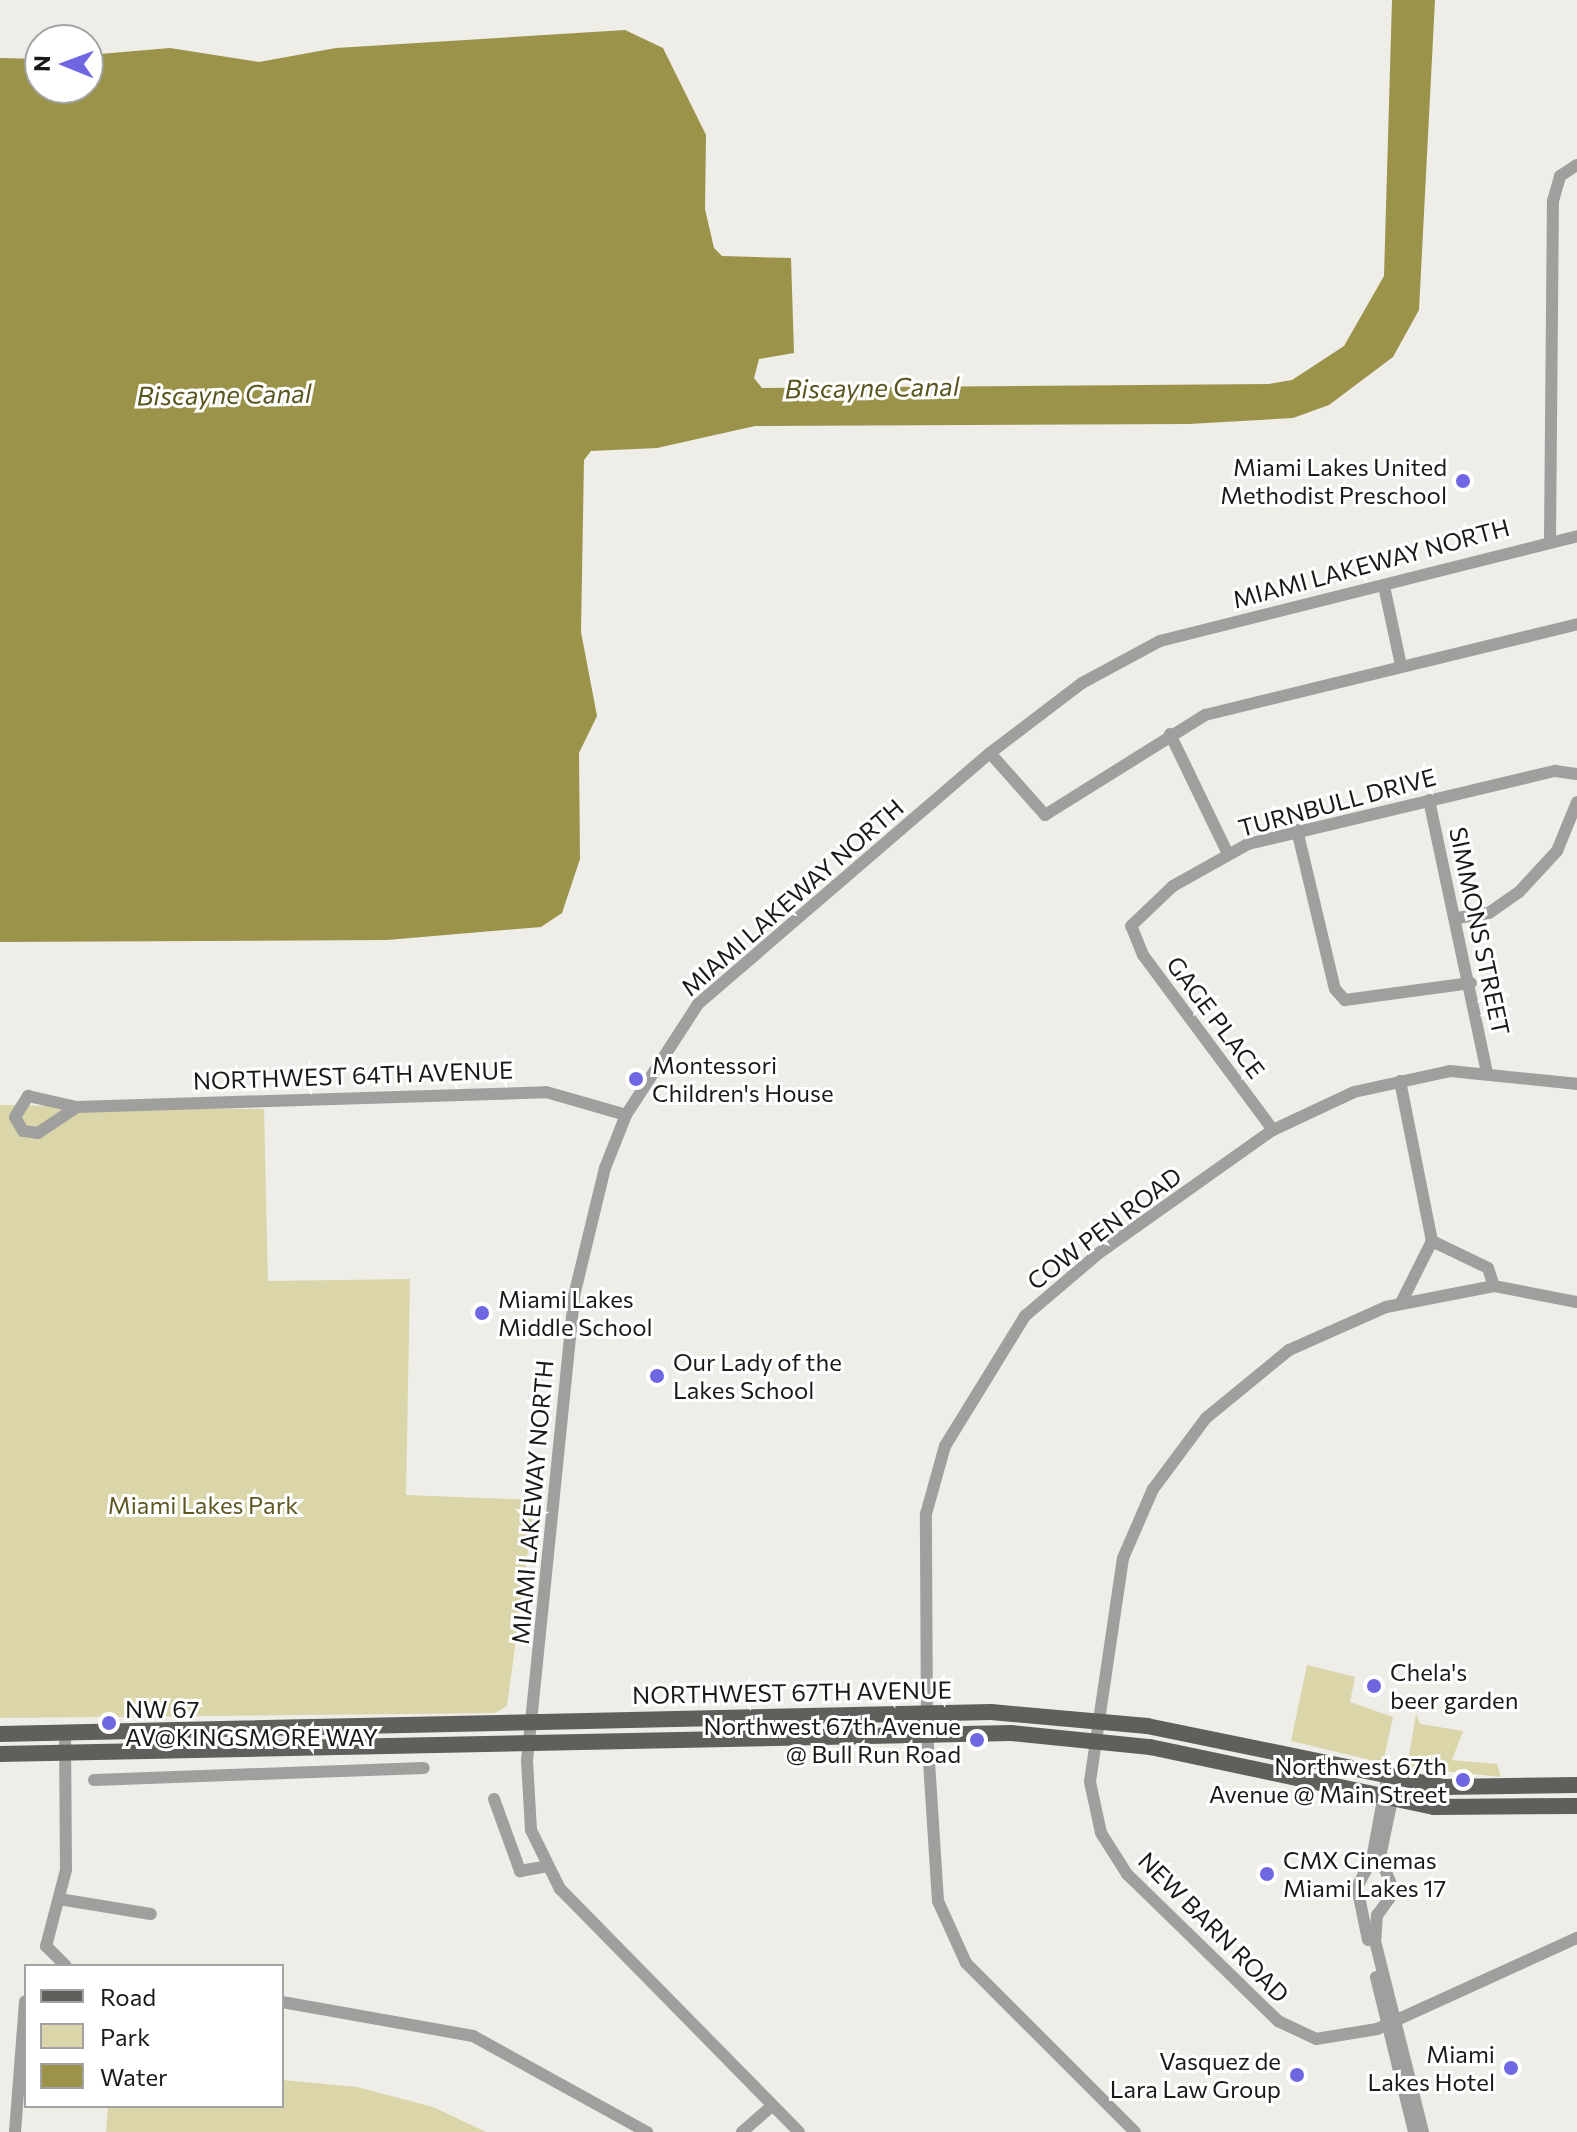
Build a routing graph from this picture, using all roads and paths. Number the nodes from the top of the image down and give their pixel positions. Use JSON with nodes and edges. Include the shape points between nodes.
{"nodes":[{"id":1,"x":1577,"y":165,"type":"edge"},
{"id":2,"x":1577,"y":536,"type":"edge"},
{"id":3,"x":1550,"y":539,"type":"junction"},
{"id":4,"x":1384,"y":586,"type":"junction"},
{"id":5,"x":1577,"y":624,"type":"edge"},
{"id":6,"x":1401,"y":665,"type":"junction"},
{"id":7,"x":1170,"y":734,"type":"junction"},
{"id":8,"x":990,"y":753,"type":"junction"},
{"id":9,"x":1577,"y":774,"type":"edge"},
{"id":10,"x":1429,"y":800,"type":"junction"},
{"id":11,"x":1577,"y":802,"type":"edge"},
{"id":12,"x":1297,"y":830,"type":"junction"},
{"id":13,"x":1228,"y":854,"type":"junction"},
{"id":14,"x":1457,"y":918,"type":"junction"},
{"id":15,"x":1131,"y":926,"type":"joint"},
{"id":16,"x":1471,"y":983,"type":"junction"},
{"id":17,"x":1487,"y":1072,"type":"junction"},
{"id":18,"x":1400,"y":1081,"type":"junction"},
{"id":19,"x":1577,"y":1084,"type":"edge"},
{"id":20,"x":77,"y":1107,"type":"junction"},
{"id":21,"x":626,"y":1115,"type":"junction"},
{"id":22,"x":1273,"y":1130,"type":"junction"},
{"id":23,"x":1432,"y":1241,"type":"junction"},
{"id":24,"x":1494,"y":1286,"type":"junction"},
{"id":25,"x":1577,"y":1302,"type":"edge"},
{"id":26,"x":1401,"y":1303,"type":"junction"},
{"id":27,"x":927,"y":1712,"type":"junction"},
{"id":28,"x":1094,"y":1719,"type":"junction"},
{"id":29,"x":532,"y":1722,"type":"junction"},
{"id":30,"x":298,"y":1728,"type":"junction"},
{"id":31,"x":65,"y":1731,"type":"junction"},
{"id":32,"x":927,"y":1732,"type":"junction"},
{"id":33,"x":0,"y":1734,"type":"edge"},
{"id":34,"x":1092,"y":1738,"type":"junction"},
{"id":35,"x":530,"y":1742,"type":"junction"},
{"id":36,"x":298,"y":1749,"type":"junction"},
{"id":37,"x":0,"y":1754,"type":"edge"},
{"id":38,"x":65,"y":1754,"type":"junction"},
{"id":39,"x":424,"y":1768,"type":"dead end"},
{"id":40,"x":1392,"y":1779,"type":"junction"},
{"id":41,"x":94,"y":1780,"type":"dead end"},
{"id":42,"x":1577,"y":1785,"type":"edge"},
{"id":43,"x":1388,"y":1798,"type":"junction"},
{"id":44,"x":494,"y":1799,"type":"dead end"},
{"id":45,"x":1577,"y":1806,"type":"edge"},
{"id":46,"x":547,"y":1866,"type":"junction"},
{"id":47,"x":59,"y":1899,"type":"junction"},
{"id":48,"x":151,"y":1914,"type":"dead end"},
{"id":49,"x":1577,"y":1938,"type":"edge"},
{"id":50,"x":64,"y":1964,"type":"edge"},
{"id":51,"x":284,"y":2002,"type":"edge"},
{"id":52,"x":24,"y":2014,"type":"edge"},
{"id":53,"x":1392,"y":2022,"type":"junction"},
{"id":54,"x":772,"y":2106,"type":"junction"},
{"id":55,"x":15,"y":2132,"type":"edge"},
{"id":56,"x":647,"y":2132,"type":"edge"},
{"id":57,"x":742,"y":2132,"type":"edge"},
{"id":58,"x":799,"y":2132,"type":"edge"},
{"id":59,"x":1135,"y":2132,"type":"edge"},
{"id":60,"x":1414,"y":2132,"type":"edge"},
{"id":61,"x":1423,"y":2132,"type":"edge"}],
"edges":[{"from":1,"to":3,"type":"street","via":[[1560,176],[1553,201]]},
{"from":2,"to":3,"type":"street","name":"MIAMI LAKEWAY NORTH"},
{"from":3,"to":4,"type":"street","name":"MIAMI LAKEWAY NORTH"},
{"from":4,"to":6,"type":"street"},
{"from":4,"to":8,"type":"street","name":"MIAMI LAKEWAY NORTH","via":[[1160,641],[1071,691]]},
{"from":5,"to":6,"type":"street"},
{"from":6,"to":7,"type":"street","via":[[1205,715]]},
{"from":7,"to":8,"type":"street","via":[[1045,815]]},
{"from":7,"to":13,"type":"street"},
{"from":8,"to":21,"type":"street","name":"MIAMI LAKEWAY NORTH","via":[[698,1004]]},
{"from":9,"to":10,"type":"street","name":"TURNBULL DRIVE","via":[[1555,771]]},
{"from":10,"to":12,"type":"street","name":"TURNBULL DRIVE"},
{"from":10,"to":14,"type":"street","name":"SIMMONS STREET"},
{"from":11,"to":14,"type":"street","via":[[1557,851],[1519,892],[1489,913]]},
{"from":12,"to":13,"type":"street","name":"TURNBULL DRIVE"},
{"from":12,"to":16,"type":"street","via":[[1335,989],[1345,1000]]},
{"from":13,"to":15,"type":"street","name":"TURNBULL DRIVE","via":[[1173,886]]},
{"from":14,"to":16,"type":"street","name":"SIMMONS STREET"},
{"from":15,"to":22,"type":"street","name":"GAGE PLACE","via":[[1143,955]]},
{"from":16,"to":17,"type":"street","name":"SIMMONS STREET"},
{"from":17,"to":18,"type":"street","name":"COW PEN ROAD"},
{"from":17,"to":19,"type":"street","name":"COW PEN ROAD"},
{"from":18,"to":22,"type":"street","name":"COW PEN ROAD","via":[[1354,1092]]},
{"from":18,"to":23,"type":"street"},
{"from":20,"to":20,"type":"street","name":"NORTHWEST 64TH AVENUE","via":[[28,1096],[15,1117],[23,1131],[38,1133]]},
{"from":20,"to":21,"type":"street","name":"NORTHWEST 64TH AVENUE","via":[[546,1092]]},
{"from":21,"to":29,"type":"street","name":"MIAMI LAKEWAY NORTH","via":[[605,1168],[574,1296]]},
{"from":22,"to":27,"type":"street","name":"COW PEN ROAD","via":[[1099,1253],[1025,1316],[972,1394],[945,1446],[926,1514]]},
{"from":23,"to":24,"type":"street","via":[[1488,1268]]},
{"from":23,"to":26,"type":"street"},
{"from":24,"to":25,"type":"street"},
{"from":24,"to":26,"type":"street","name":"NEW BARN ROAD"},
{"from":26,"to":28,"type":"street","name":"NEW BARN ROAD","via":[[1334,1325],[1267,1364],[1175,1456],[1123,1558]]},
{"from":27,"to":28,"type":"main road","name":"NORTHWEST 67TH AVENUE"},
{"from":27,"to":29,"type":"main road","name":"NORTHWEST 67TH AVENUE"},
{"from":27,"to":32,"type":"street","name":"COW PEN ROAD"},
{"from":28,"to":34,"type":"street","name":"NEW BARN ROAD"},
{"from":28,"to":40,"type":"main road","name":"NORTHWEST 67TH AVENUE"},
{"from":29,"to":30,"type":"main road","name":"NORTHWEST 67TH AVENUE"},
{"from":29,"to":35,"type":"street","name":"MIAMI LAKEWAY NORTH"},
{"from":30,"to":31,"type":"main road","name":"NORTHWEST 67TH AVENUE"},
{"from":30,"to":36,"type":"main road"},
{"from":31,"to":33,"type":"main road","name":"NORTHWEST 67TH AVENUE"},
{"from":31,"to":38,"type":"street"},
{"from":32,"to":34,"type":"main road","name":"NORTHWEST 67TH AVENUE"},
{"from":32,"to":35,"type":"main road","name":"NORTHWEST 67TH AVENUE"},
{"from":32,"to":59,"type":"street","name":"COW PEN ROAD","via":[[938,1901],[966,1963]]},
{"from":34,"to":43,"type":"main road","name":"NORTHWEST 67TH AVENUE"},
{"from":34,"to":53,"type":"street","name":"NEW BARN ROAD","via":[[1091,1798],[1115,1859],[1260,2005],[1316,2039],[1337,2041]]},
{"from":35,"to":36,"type":"main road","name":"NORTHWEST 67TH AVENUE"},
{"from":35,"to":46,"type":"street","name":"MIAMI LAKEWAY NORTH","via":[[526,1797]]},
{"from":36,"to":38,"type":"main road","name":"NORTHWEST 67TH AVENUE"},
{"from":37,"to":38,"type":"main road","name":"NORTHWEST 67TH AVENUE"},
{"from":38,"to":47,"type":"street","via":[[66,1870]]},
{"from":39,"to":41,"type":"street"},
{"from":40,"to":42,"type":"main road","name":"NORTHWEST 67TH AVENUE","via":[[1473,1790]]},
{"from":40,"to":43,"type":"street"},
{"from":43,"to":45,"type":"main road","name":"NORTHWEST 67TH AVENUE","via":[[1470,1810]]},
{"from":43,"to":53,"type":"street","via":[[1372,1859],[1357,1887]]},
{"from":43,"to":53,"type":"street","via":[[1380,1857],[1394,1892],[1377,1915],[1375,1941]]},
{"from":44,"to":46,"type":"street","via":[[520,1871]]},
{"from":46,"to":54,"type":"street","name":"MIAMI LAKEWAY NORTH","via":[[560,1889]]},
{"from":47,"to":48,"type":"street"},
{"from":47,"to":50,"type":"street","via":[[46,1946]]},
{"from":49,"to":53,"type":"street","name":"NEW BARN ROAD"},
{"from":51,"to":56,"type":"street","via":[[473,2036]]},
{"from":52,"to":55,"type":"street"},
{"from":53,"to":60,"type":"street"},
{"from":53,"to":61,"type":"street"},
{"from":54,"to":57,"type":"street"},
{"from":54,"to":58,"type":"street","name":"MIAMI LAKEWAY NORTH"}]}
